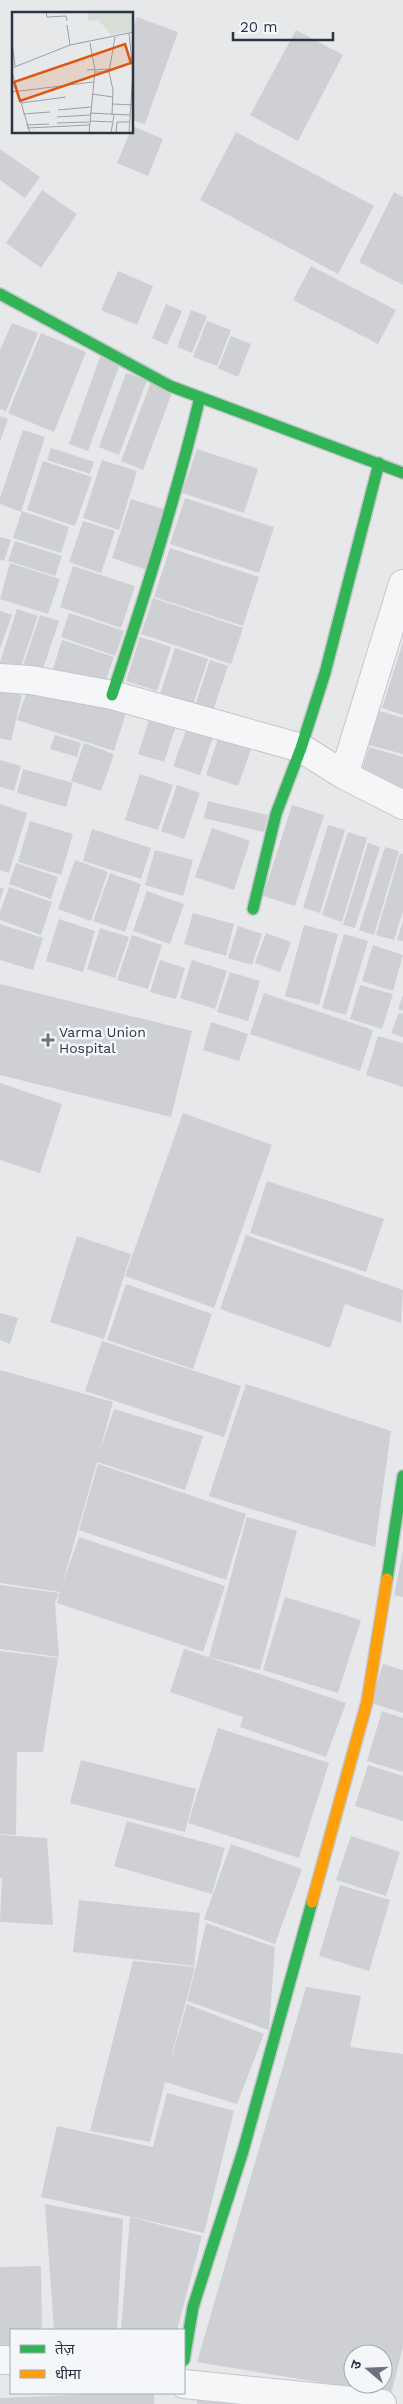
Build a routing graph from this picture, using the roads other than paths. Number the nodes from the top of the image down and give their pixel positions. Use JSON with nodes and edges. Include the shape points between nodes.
{"nodes":[{"id":1,"x":0,"y":294,"type":"edge"},
{"id":2,"x":200,"y":396,"type":"junction"},
{"id":3,"x":379,"y":463,"type":"junction"},
{"id":4,"x":403,"y":473,"type":"edge"},
{"id":5,"x":403,"y":584,"type":"edge"},
{"id":6,"x":0,"y":678,"type":"edge"},
{"id":7,"x":112,"y":695,"type":"junction"},
{"id":8,"x":301,"y":748,"type":"junction"},
{"id":9,"x":344,"y":775,"type":"junction"},
{"id":10,"x":403,"y":805,"type":"edge"},
{"id":11,"x":253,"y":909,"type":"dead end"},
{"id":12,"x":403,"y":1476,"type":"edge"},
{"id":13,"x":185,"y":2354,"type":"edge"},
{"id":14,"x":185,"y":2384,"type":"edge"},
{"id":15,"x":382,"y":2404,"type":"edge"}],
"edges":[{"from":1,"to":2,"type":"street","via":[[152,377]]},
{"from":2,"to":3,"type":"street"},
{"from":2,"to":7,"type":"street","via":[[183,470]]},
{"from":3,"to":4,"type":"street"},
{"from":3,"to":8,"type":"street","via":[[325,673]]},
{"from":5,"to":9,"type":"street"},
{"from":6,"to":7,"type":"street","via":[[31,680]]},
{"from":7,"to":8,"type":"street"},
{"from":8,"to":9,"type":"street"},
{"from":8,"to":11,"type":"street","via":[[276,814]]},
{"from":9,"to":10,"type":"street"},
{"from":12,"to":13,"type":"street","via":[[367,1702],[243,2151],[193,2307]]},
{"from":14,"to":15,"type":"street"}]}
